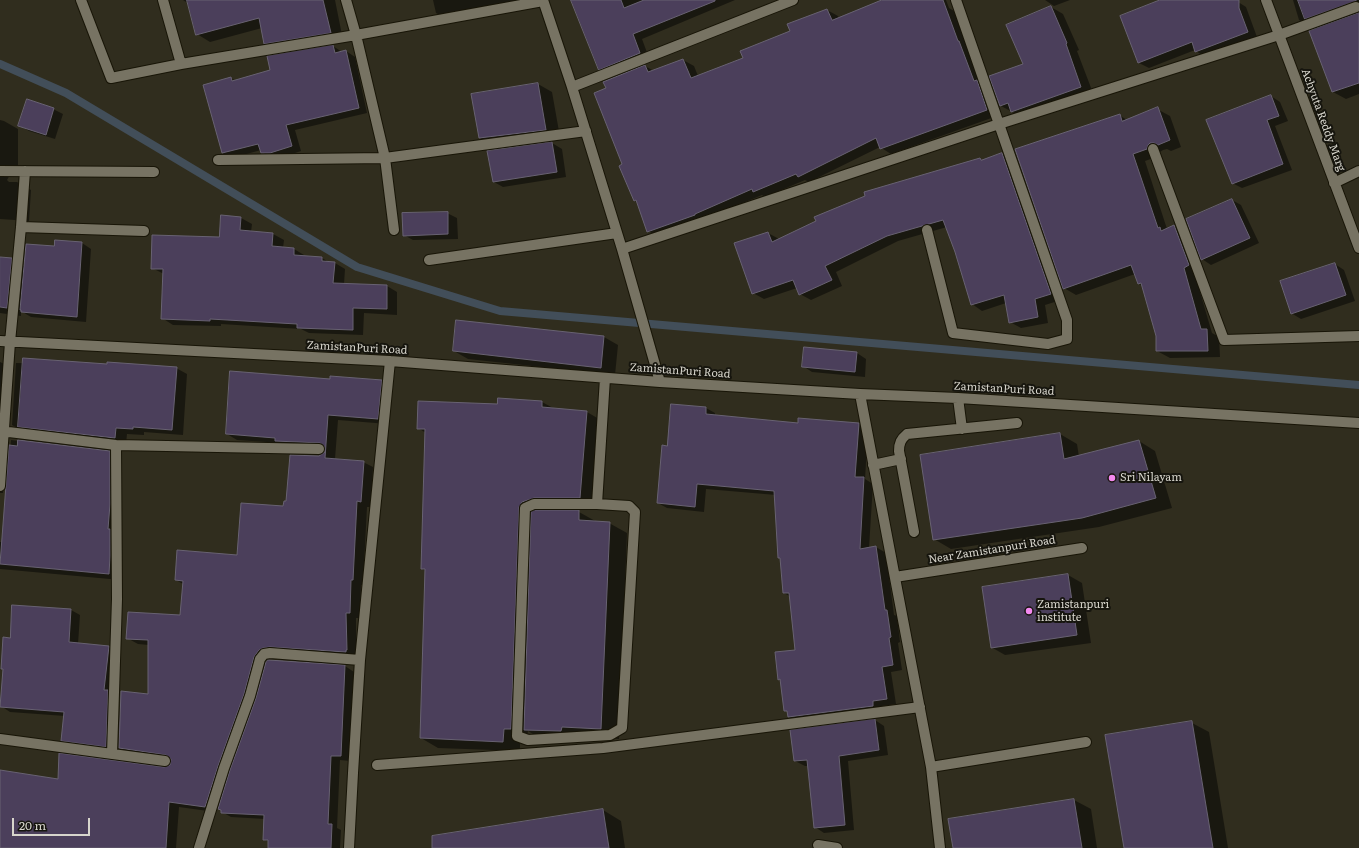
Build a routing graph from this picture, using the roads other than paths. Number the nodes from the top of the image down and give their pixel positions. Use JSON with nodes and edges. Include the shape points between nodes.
{"nodes":[{"id":1,"x":81,"y":0,"type":"edge"},
{"id":2,"x":163,"y":0,"type":"edge"},
{"id":3,"x":346,"y":0,"type":"edge"},
{"id":4,"x":543,"y":0,"type":"edge"},
{"id":5,"x":793,"y":0,"type":"edge"},
{"id":6,"x":956,"y":0,"type":"edge"},
{"id":7,"x":1266,"y":0,"type":"edge"},
{"id":8,"x":1356,"y":7,"type":"dead end"},
{"id":9,"x":356,"y":35,"type":"junction"},
{"id":10,"x":1279,"y":35,"type":"junction"},
{"id":11,"x":181,"y":64,"type":"junction"},
{"id":12,"x":572,"y":87,"type":"junction"},
{"id":13,"x":999,"y":124,"type":"junction"},
{"id":14,"x":586,"y":131,"type":"junction"},
{"id":15,"x":1153,"y":150,"type":"dead end"},
{"id":16,"x":385,"y":158,"type":"junction"},
{"id":17,"x":218,"y":160,"type":"dead end"},
{"id":18,"x":0,"y":171,"type":"edge"},
{"id":19,"x":24,"y":171,"type":"junction"},
{"id":20,"x":1359,"y":171,"type":"edge"},
{"id":21,"x":154,"y":172,"type":"dead end"},
{"id":22,"x":1334,"y":183,"type":"junction"},
{"id":23,"x":21,"y":227,"type":"junction"},
{"id":24,"x":394,"y":230,"type":"dead end"},
{"id":25,"x":927,"y":230,"type":"dead end"},
{"id":26,"x":144,"y":231,"type":"dead end"},
{"id":27,"x":617,"y":233,"type":"junction"},
{"id":28,"x":1359,"y":248,"type":"edge"},
{"id":29,"x":622,"y":249,"type":"junction"},
{"id":30,"x":429,"y":260,"type":"dead end"},
{"id":31,"x":1359,"y":336,"type":"edge"},
{"id":32,"x":5,"y":342,"type":"edge"},
{"id":33,"x":390,"y":361,"type":"junction"},
{"id":34,"x":605,"y":378,"type":"junction"},
{"id":35,"x":660,"y":382,"type":"junction"},
{"id":36,"x":860,"y":394,"type":"junction"},
{"id":37,"x":958,"y":398,"type":"junction"},
{"id":38,"x":1017,"y":423,"type":"dead end"},
{"id":39,"x":1359,"y":423,"type":"edge"},
{"id":40,"x":962,"y":429,"type":"junction"},
{"id":41,"x":2,"y":431,"type":"edge"},
{"id":42,"x":116,"y":445,"type":"junction"},
{"id":43,"x":318,"y":449,"type":"dead end"},
{"id":44,"x":901,"y":459,"type":"junction"},
{"id":45,"x":873,"y":465,"type":"junction"},
{"id":46,"x":0,"y":486,"type":"edge"},
{"id":47,"x":597,"y":504,"type":"junction"},
{"id":48,"x":914,"y":532,"type":"dead end"},
{"id":49,"x":1082,"y":548,"type":"dead end"},
{"id":50,"x":900,"y":576,"type":"junction"},
{"id":51,"x":360,"y":660,"type":"junction"},
{"id":52,"x":920,"y":707,"type":"junction"},
{"id":53,"x":0,"y":739,"type":"edge"},
{"id":54,"x":1086,"y":742,"type":"dead end"},
{"id":55,"x":112,"y":754,"type":"junction"},
{"id":56,"x":164,"y":761,"type":"dead end"},
{"id":57,"x":377,"y":765,"type":"dead end"},
{"id":58,"x":931,"y":767,"type":"junction"},
{"id":59,"x":818,"y":845,"type":"dead end"},
{"id":60,"x":198,"y":848,"type":"edge"},
{"id":61,"x":349,"y":848,"type":"edge"},
{"id":62,"x":837,"y":848,"type":"edge"},
{"id":63,"x":940,"y":848,"type":"edge"}],
"edges":[{"from":1,"to":11,"type":"street","via":[[111,78]]},
{"from":2,"to":11,"type":"street"},
{"from":3,"to":9,"type":"street"},
{"from":4,"to":9,"type":"street"},
{"from":4,"to":12,"type":"street"},
{"from":5,"to":12,"type":"street"},
{"from":6,"to":13,"type":"street"},
{"from":7,"to":10,"type":"street","name":"Achyuta Reddy Marg"},
{"from":8,"to":10,"type":"street"},
{"from":9,"to":11,"type":"street"},
{"from":9,"to":16,"type":"street"},
{"from":10,"to":13,"type":"street"},
{"from":10,"to":22,"type":"street","name":"Achyuta Reddy Marg"},
{"from":12,"to":14,"type":"street"},
{"from":13,"to":25,"type":"street","via":[[1067,320],[1067,339],[1048,344],[953,333]]},
{"from":13,"to":29,"type":"street"},
{"from":14,"to":16,"type":"street"},
{"from":14,"to":27,"type":"street"},
{"from":15,"to":31,"type":"street","via":[[1224,340]]},
{"from":16,"to":17,"type":"street"},
{"from":16,"to":24,"type":"street"},
{"from":18,"to":19,"type":"street"},
{"from":19,"to":21,"type":"street"},
{"from":19,"to":23,"type":"street"},
{"from":20,"to":22,"type":"street"},
{"from":22,"to":28,"type":"street","name":"Achyuta Reddy Marg"},
{"from":23,"to":26,"type":"street"},
{"from":23,"to":32,"type":"street"},
{"from":27,"to":29,"type":"street"},
{"from":27,"to":30,"type":"street"},
{"from":29,"to":35,"type":"street"},
{"from":32,"to":33,"type":"street","name":"ZamistanPuri Road"},
{"from":32,"to":41,"type":"street"},
{"from":33,"to":34,"type":"street","name":"ZamistanPuri Road"},
{"from":33,"to":51,"type":"street"},
{"from":34,"to":35,"type":"street","name":"ZamistanPuri Road"},
{"from":34,"to":47,"type":"street"},
{"from":35,"to":36,"type":"street","name":"ZamistanPuri Road"},
{"from":36,"to":37,"type":"street","name":"ZamistanPuri Road"},
{"from":36,"to":45,"type":"street"},
{"from":37,"to":39,"type":"street","name":"ZamistanPuri Road"},
{"from":37,"to":40,"type":"street"},
{"from":38,"to":40,"type":"street"},
{"from":40,"to":44,"type":"street","via":[[907,434],[899,444]]},
{"from":41,"to":42,"type":"street"},
{"from":41,"to":46,"type":"street"},
{"from":42,"to":43,"type":"street"},
{"from":42,"to":55,"type":"street","via":[[117,599]]},
{"from":44,"to":45,"type":"street"},
{"from":44,"to":48,"type":"street"},
{"from":45,"to":50,"type":"street"},
{"from":47,"to":47,"type":"street","via":[[629,506],[635,512],[622,728],[610,735],[528,740],[517,736],[525,508],[534,504]]},
{"from":49,"to":50,"type":"street","name":"Near Zamistanpuri Road"},
{"from":50,"to":52,"type":"street"},
{"from":51,"to":60,"type":"street","via":[[264,654],[260,659],[250,696]]},
{"from":51,"to":61,"type":"street"},
{"from":52,"to":57,"type":"street","via":[[603,748]]},
{"from":52,"to":58,"type":"street"},
{"from":53,"to":55,"type":"street"},
{"from":54,"to":58,"type":"street"},
{"from":55,"to":56,"type":"street"},
{"from":58,"to":63,"type":"street"},
{"from":59,"to":62,"type":"street"}]}
